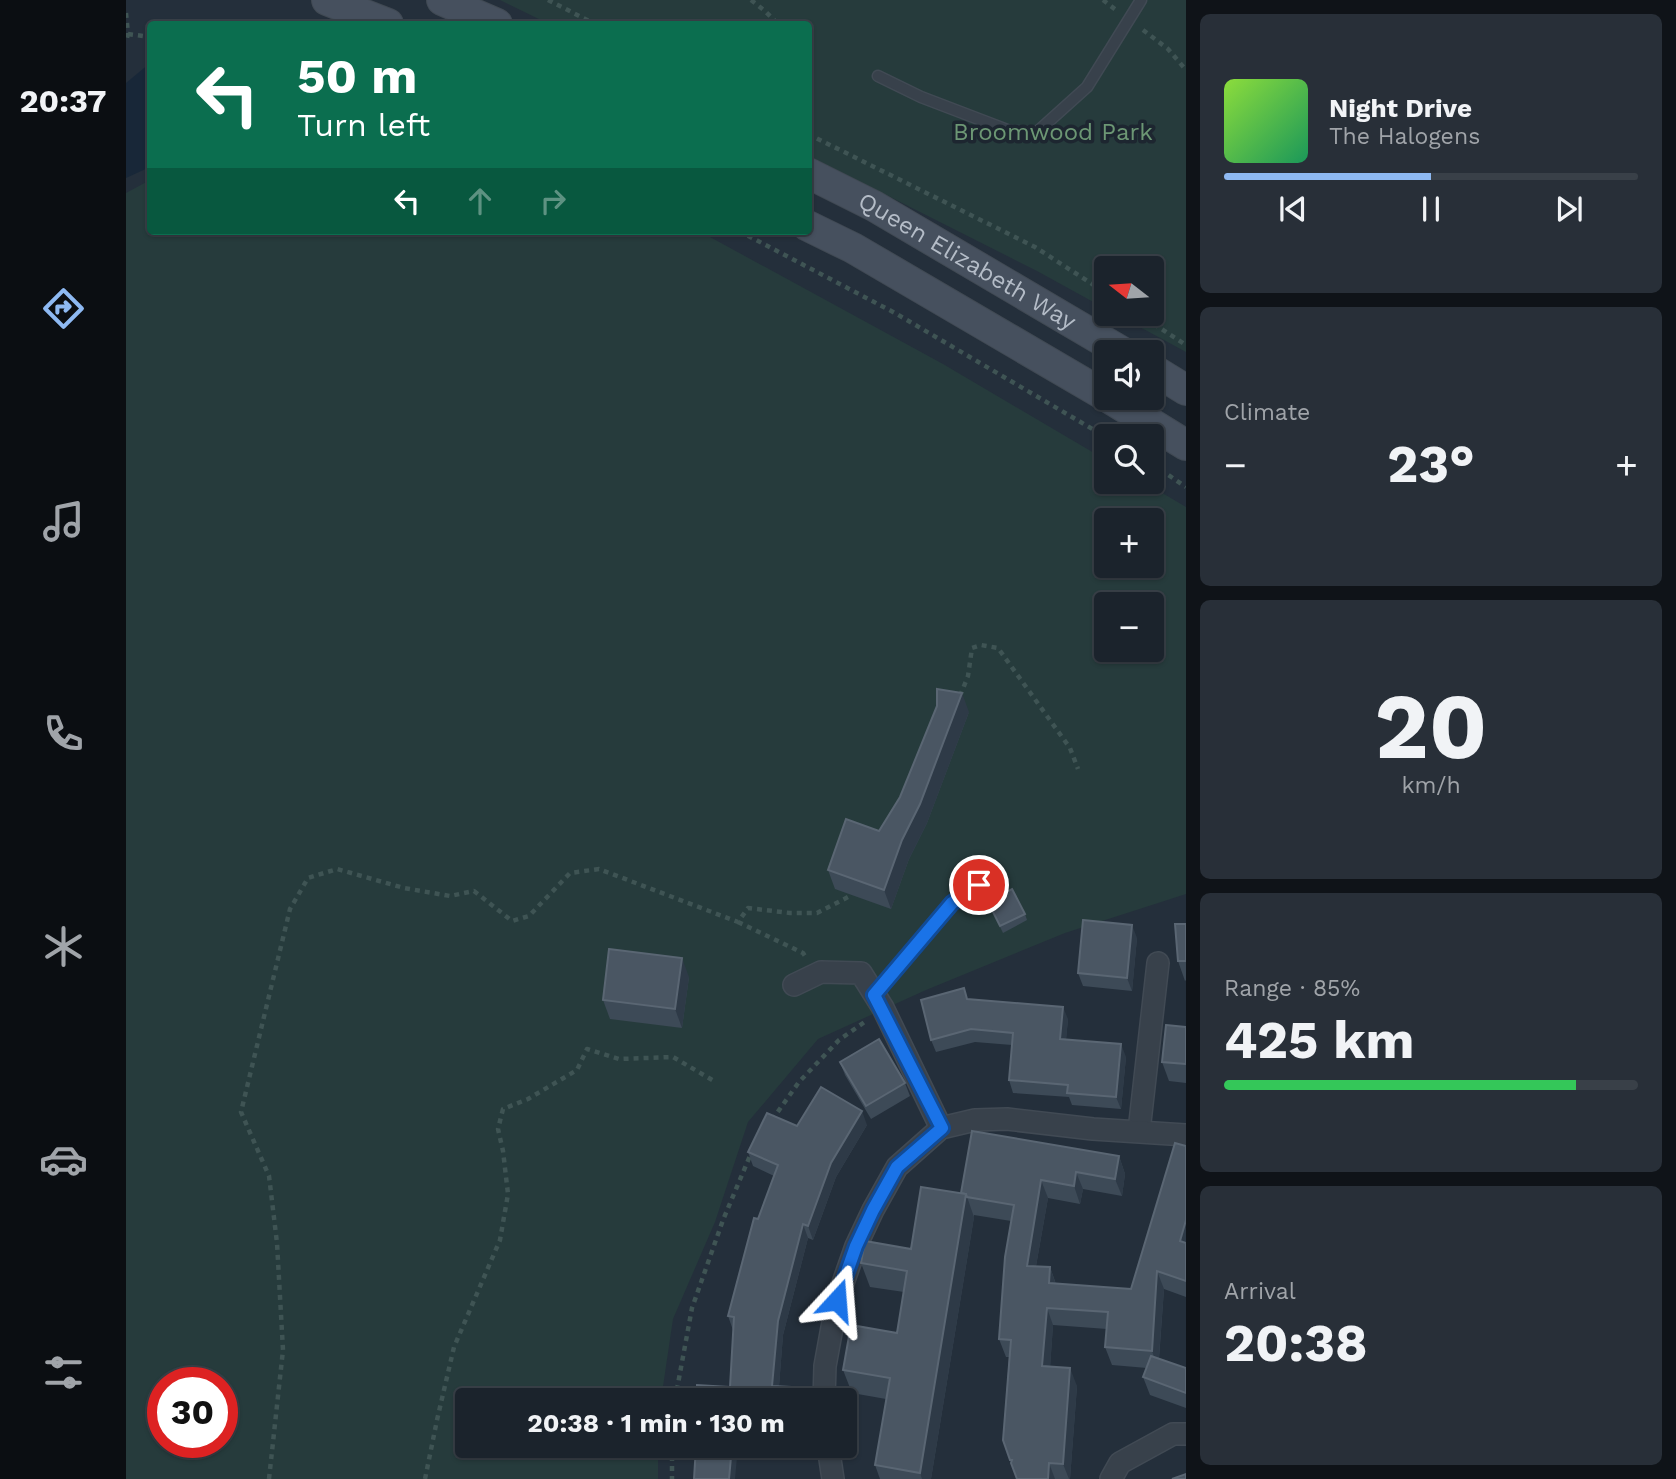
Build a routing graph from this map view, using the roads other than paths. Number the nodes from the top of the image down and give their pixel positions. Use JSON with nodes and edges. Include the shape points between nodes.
{"nodes":[{"id":1,"x":327,"y":0,"type":"edge"},
{"id":2,"x":442,"y":0,"type":"edge"},
{"id":3,"x":1141,"y":0,"type":"edge"},
{"id":4,"x":380,"y":21,"type":"edge"},
{"id":5,"x":490,"y":21,"type":"edge"},
{"id":6,"x":878,"y":76,"type":"dead end"},
{"id":7,"x":812,"y":175,"type":"edge"},
{"id":8,"x":812,"y":228,"type":"edge"},
{"id":9,"x":1102,"y":340,"type":"edge"},
{"id":10,"x":1164,"y":376,"type":"edge"},
{"id":11,"x":1094,"y":389,"type":"edge"},
{"id":12,"x":1186,"y":390,"type":"edge"},
{"id":13,"x":1128,"y":410,"type":"edge"},
{"id":14,"x":1186,"y":445,"type":"edge"},
{"id":15,"x":979,"y":885,"type":"dead end"},
{"id":16,"x":1158,"y":963,"type":"dead end"},
{"id":17,"x":794,"y":985,"type":"dead end"},
{"id":18,"x":878,"y":1002,"type":"junction"},
{"id":19,"x":942,"y":1128,"type":"junction"},
{"id":20,"x":1139,"y":1131,"type":"junction"},
{"id":21,"x":1186,"y":1135,"type":"edge"},
{"id":22,"x":824,"y":1388,"type":"edge"},
{"id":23,"x":1186,"y":1434,"type":"edge"},
{"id":24,"x":830,"y":1458,"type":"edge"},
{"id":25,"x":833,"y":1479,"type":"edge"},
{"id":26,"x":1111,"y":1479,"type":"edge"}],
"edges":[{"from":1,"to":4,"type":"street"},
{"from":2,"to":5,"type":"street"},
{"from":3,"to":6,"type":"lane","via":[[1087,87],[1037,132],[1010,131]]},
{"from":7,"to":9,"type":"street","name":"Queen Elizabeth Way","via":[[874,206]]},
{"from":8,"to":11,"type":"street","name":"Queen Elizabeth Way"},
{"from":10,"to":12,"type":"street"},
{"from":13,"to":14,"type":"street","name":"Queen Elizabeth Way"},
{"from":15,"to":18,"type":"lane","via":[[952,903]]},
{"from":16,"to":20,"type":"street"},
{"from":17,"to":18,"type":"street","via":[[821,972],[861,973]]},
{"from":18,"to":19,"type":"street"},
{"from":19,"to":20,"type":"street","via":[[1007,1119]]},
{"from":19,"to":22,"type":"street","via":[[897,1167],[856,1246],[837,1300]]},
{"from":20,"to":21,"type":"street"},
{"from":23,"to":26,"type":"street","via":[[1172,1434],[1120,1463]]},
{"from":24,"to":25,"type":"street"}]}
